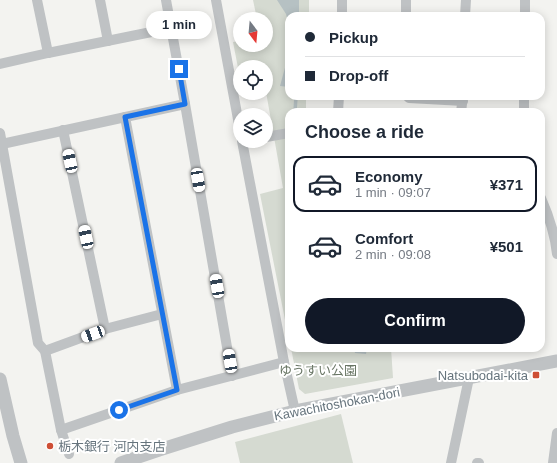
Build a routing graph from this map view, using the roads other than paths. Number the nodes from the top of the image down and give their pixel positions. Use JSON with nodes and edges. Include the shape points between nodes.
{"nodes":[{"id":1,"x":37,"y":0,"type":"edge"},
{"id":2,"x":100,"y":0,"type":"edge"},
{"id":3,"x":166,"y":0,"type":"edge"},
{"id":4,"x":216,"y":0,"type":"edge"},
{"id":5,"x":342,"y":0,"type":"edge"},
{"id":6,"x":406,"y":0,"type":"edge"},
{"id":7,"x":466,"y":0,"type":"edge"},
{"id":8,"x":524,"y":0,"type":"edge"},
{"id":9,"x":342,"y":12,"type":"edge"},
{"id":10,"x":406,"y":12,"type":"edge"},
{"id":11,"x":465,"y":12,"type":"edge"},
{"id":12,"x":524,"y":12,"type":"edge"},
{"id":13,"x":171,"y":28,"type":"junction"},
{"id":14,"x":108,"y":41,"type":"junction"},
{"id":15,"x":48,"y":53,"type":"junction"},
{"id":16,"x":0,"y":64,"type":"edge"},
{"id":17,"x":185,"y":104,"type":"junction"},
{"id":18,"x":236,"y":108,"type":"edge"},
{"id":19,"x":125,"y":117,"type":"junction"},
{"id":20,"x":64,"y":130,"type":"junction"},
{"id":21,"x":0,"y":133,"type":"edge"},
{"id":22,"x":285,"y":134,"type":"edge"},
{"id":23,"x":273,"y":136,"type":"edge"},
{"id":24,"x":2,"y":144,"type":"junction"},
{"id":25,"x":244,"y":148,"type":"edge"},
{"id":26,"x":545,"y":206,"type":"edge"},
{"id":27,"x":557,"y":254,"type":"edge"},
{"id":28,"x":162,"y":314,"type":"junction"},
{"id":29,"x":106,"y":329,"type":"junction"},
{"id":30,"x":45,"y":351,"type":"junction"},
{"id":31,"x":557,"y":361,"type":"edge"},
{"id":32,"x":284,"y":362,"type":"junction"},
{"id":33,"x":232,"y":376,"type":"junction"},
{"id":34,"x":469,"y":378,"type":"junction"},
{"id":35,"x":0,"y":379,"type":"edge"},
{"id":36,"x":177,"y":390,"type":"junction"},
{"id":37,"x":295,"y":411,"type":"junction"},
{"id":38,"x":61,"y":430,"type":"junction"},
{"id":39,"x":557,"y":433,"type":"edge"},
{"id":40,"x":69,"y":454,"type":"dead end"},
{"id":41,"x":21,"y":463,"type":"edge"},
{"id":42,"x":121,"y":463,"type":"edge"},
{"id":43,"x":451,"y":463,"type":"edge"},
{"id":44,"x":553,"y":463,"type":"edge"}],
"edges":[{"from":1,"to":15,"type":"street"},
{"from":2,"to":14,"type":"street"},
{"from":3,"to":13,"type":"street"},
{"from":4,"to":18,"type":"street"},
{"from":5,"to":9,"type":"street"},
{"from":6,"to":10,"type":"street"},
{"from":7,"to":11,"type":"street"},
{"from":8,"to":12,"type":"street"},
{"from":13,"to":14,"type":"street"},
{"from":13,"to":17,"type":"street"},
{"from":14,"to":15,"type":"street"},
{"from":15,"to":16,"type":"street"},
{"from":17,"to":19,"type":"street"},
{"from":17,"to":33,"type":"street"},
{"from":19,"to":20,"type":"street"},
{"from":19,"to":28,"type":"street"},
{"from":20,"to":24,"type":"street"},
{"from":20,"to":29,"type":"street"},
{"from":21,"to":24,"type":"street"},
{"from":22,"to":23,"type":"street"},
{"from":24,"to":30,"type":"street","via":[[38,343]]},
{"from":25,"to":32,"type":"street"},
{"from":26,"to":27,"type":"street"},
{"from":28,"to":29,"type":"street"},
{"from":28,"to":36,"type":"street"},
{"from":29,"to":30,"type":"street"},
{"from":30,"to":38,"type":"street"},
{"from":31,"to":34,"type":"street","name":"Kawachitoshokan-dori"},
{"from":32,"to":33,"type":"street"},
{"from":32,"to":37,"type":"street"},
{"from":33,"to":36,"type":"street"},
{"from":34,"to":37,"type":"street","name":"Kawachitoshokan-dori"},
{"from":34,"to":43,"type":"street"},
{"from":35,"to":41,"type":"street"},
{"from":36,"to":38,"type":"street"},
{"from":37,"to":42,"type":"street","name":"Kawachitoshokan-dori","via":[[232,427]]},
{"from":38,"to":40,"type":"street"},
{"from":39,"to":44,"type":"street"}]}
